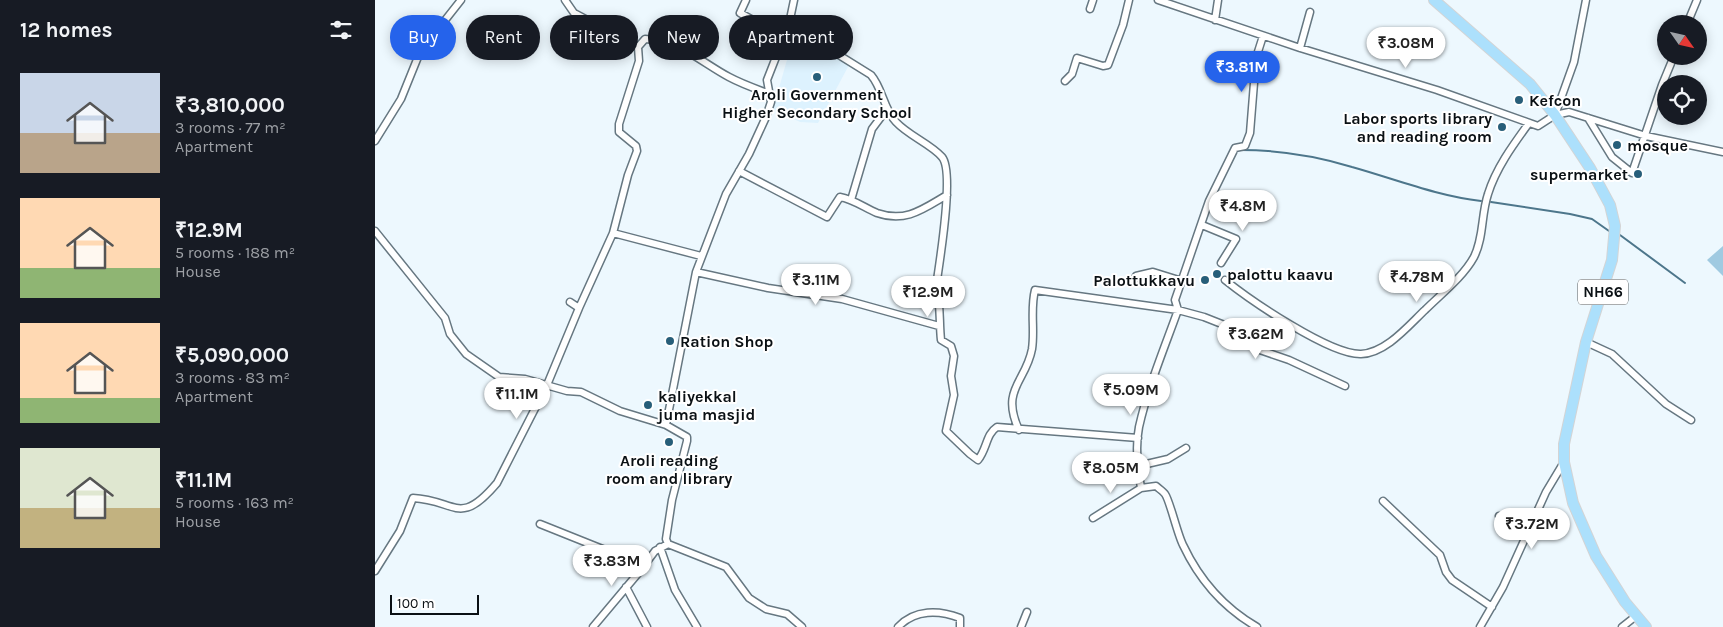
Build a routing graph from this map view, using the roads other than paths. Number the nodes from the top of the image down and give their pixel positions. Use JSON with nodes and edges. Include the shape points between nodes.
{"nodes":[{"id":1,"x":461,"y":0,"type":"edge"},
{"id":2,"x":565,"y":0,"type":"edge"},
{"id":3,"x":746,"y":0,"type":"edge"},
{"id":4,"x":793,"y":0,"type":"edge"},
{"id":5,"x":1093,"y":0,"type":"edge"},
{"id":6,"x":1129,"y":0,"type":"edge"},
{"id":7,"x":1158,"y":0,"type":"edge"},
{"id":8,"x":1218,"y":0,"type":"edge"},
{"id":9,"x":1434,"y":0,"type":"edge"},
{"id":10,"x":1586,"y":0,"type":"edge"},
{"id":11,"x":1697,"y":0,"type":"edge"},
{"id":12,"x":1089,"y":9,"type":"dead end"},
{"id":13,"x":1310,"y":12,"type":"dead end"},
{"id":14,"x":577,"y":15,"type":"edge"},
{"id":15,"x":742,"y":15,"type":"edge"},
{"id":16,"x":790,"y":15,"type":"edge"},
{"id":17,"x":1691,"y":15,"type":"edge"},
{"id":18,"x":1215,"y":20,"type":"junction"},
{"id":19,"x":1263,"y":36,"type":"junction"},
{"id":20,"x":638,"y":47,"type":"joint"},
{"id":21,"x":1300,"y":48,"type":"junction"},
{"id":22,"x":775,"y":60,"type":"edge"},
{"id":23,"x":847,"y":60,"type":"edge"},
{"id":24,"x":1670,"y":65,"type":"edge"},
{"id":25,"x":1065,"y":81,"type":"dead end"},
{"id":26,"x":769,"y":94,"type":"junction"},
{"id":27,"x":887,"y":110,"type":"junction"},
{"id":28,"x":1555,"y":115,"type":"junction"},
{"id":29,"x":1587,"y":118,"type":"junction"},
{"id":30,"x":1529,"y":123,"type":"junction"},
{"id":31,"x":1645,"y":136,"type":"junction"},
{"id":32,"x":375,"y":141,"type":"edge"},
{"id":33,"x":1723,"y":152,"type":"edge"},
{"id":34,"x":739,"y":171,"type":"junction"},
{"id":35,"x":947,"y":195,"type":"junction"},
{"id":36,"x":851,"y":200,"type":"junction"},
{"id":37,"x":1202,"y":225,"type":"junction"},
{"id":38,"x":375,"y":231,"type":"edge"},
{"id":39,"x":613,"y":233,"type":"junction"},
{"id":40,"x":701,"y":256,"type":"junction"},
{"id":41,"x":1221,"y":263,"type":"dead end"},
{"id":42,"x":696,"y":272,"type":"junction"},
{"id":43,"x":1134,"y":280,"type":"dead end"},
{"id":44,"x":1225,"y":280,"type":"dead end"},
{"id":45,"x":1182,"y":281,"type":"junction"},
{"id":46,"x":570,"y":302,"type":"dead end"},
{"id":47,"x":579,"y":308,"type":"junction"},
{"id":48,"x":1178,"y":310,"type":"junction"},
{"id":49,"x":939,"y":326,"type":"junction"},
{"id":50,"x":1586,"y":342,"type":"junction"},
{"id":51,"x":547,"y":385,"type":"junction"},
{"id":52,"x":1345,"y":386,"type":"dead end"},
{"id":53,"x":1691,"y":420,"type":"dead end"},
{"id":54,"x":666,"y":425,"type":"junction"},
{"id":55,"x":1019,"y":430,"type":"junction"},
{"id":56,"x":1138,"y":438,"type":"junction"},
{"id":57,"x":1186,"y":448,"type":"dead end"},
{"id":58,"x":1564,"y":462,"type":"junction"},
{"id":59,"x":1138,"y":466,"type":"junction"},
{"id":60,"x":1141,"y":488,"type":"junction"},
{"id":61,"x":1383,"y":500,"type":"dead end"},
{"id":62,"x":1499,"y":516,"type":"dead end"},
{"id":63,"x":1093,"y":518,"type":"dead end"},
{"id":64,"x":540,"y":524,"type":"dead end"},
{"id":65,"x":1529,"y":531,"type":"junction"},
{"id":66,"x":668,"y":544,"type":"junction"},
{"id":67,"x":661,"y":547,"type":"junction"},
{"id":68,"x":375,"y":571,"type":"edge"},
{"id":69,"x":640,"y":571,"type":"junction"},
{"id":70,"x":626,"y":588,"type":"junction"},
{"id":71,"x":1492,"y":606,"type":"junction"},
{"id":72,"x":1027,"y":612,"type":"dead end"},
{"id":73,"x":1636,"y":616,"type":"junction"},
{"id":74,"x":1254,"y":626,"type":"edge"},
{"id":75,"x":593,"y":627,"type":"edge"},
{"id":76,"x":647,"y":627,"type":"edge"},
{"id":77,"x":697,"y":627,"type":"edge"},
{"id":78,"x":802,"y":627,"type":"edge"},
{"id":79,"x":898,"y":627,"type":"edge"},
{"id":80,"x":960,"y":627,"type":"edge"},
{"id":81,"x":1021,"y":627,"type":"edge"},
{"id":82,"x":1480,"y":627,"type":"edge"},
{"id":83,"x":1622,"y":627,"type":"edge"},
{"id":84,"x":1646,"y":627,"type":"edge"}],
"edges":[{"from":1,"to":32,"type":"street","via":[[420,52],[401,99]]},
{"from":2,"to":14,"type":"street"},
{"from":3,"to":15,"type":"street"},
{"from":4,"to":16,"type":"street"},
{"from":5,"to":12,"type":"street"},
{"from":6,"to":25,"type":"street","via":[[1108,64],[1103,66],[1077,58],[1072,74]]},
{"from":7,"to":18,"type":"street"},
{"from":8,"to":18,"type":"street"},
{"from":9,"to":28,"type":"highway","number":"NH66","via":[[1530,84]]},
{"from":10,"to":28,"type":"street","via":[[1574,62]]},
{"from":11,"to":17,"type":"street"},
{"from":13,"to":21,"type":"street"},
{"from":18,"to":19,"type":"street"},
{"from":19,"to":21,"type":"street"},
{"from":19,"to":37,"type":"street","via":[[1256,58],[1250,133],[1245,146],[1235,148],[1228,161],[1209,201]]},
{"from":20,"to":26,"type":"street","via":[[645,39],[679,46],[730,78]]},
{"from":20,"to":39,"type":"street","via":[[639,61],[619,124],[619,132],[637,146],[637,151]]},
{"from":21,"to":30,"type":"street","via":[[1437,90]]},
{"from":22,"to":26,"type":"street","via":[[767,80]]},
{"from":23,"to":27,"type":"street","via":[[878,83]]},
{"from":24,"to":31,"type":"street"},
{"from":26,"to":34,"type":"street","via":[[771,102],[766,117]]},
{"from":27,"to":35,"type":"street","via":[[915,139],[943,157]]},
{"from":27,"to":36,"type":"street","via":[[872,129]]},
{"from":28,"to":29,"type":"street","via":[[1569,112]]},
{"from":28,"to":30,"type":"street","via":[[1539,126]]},
{"from":28,"to":50,"type":"highway","number":"NH66","via":[[1610,205],[1615,226],[1612,260]]},
{"from":29,"to":31,"type":"street"},
{"from":29,"to":31,"type":"street","via":[[1613,156],[1632,173]]},
{"from":30,"to":44,"type":"street","via":[[1498,169],[1487,195],[1473,259],[1444,292],[1392,340],[1376,350],[1360,354],[1330,344],[1275,317]]},
{"from":31,"to":33,"type":"street"},
{"from":34,"to":36,"type":"street","via":[[827,217],[840,197]]},
{"from":34,"to":40,"type":"street"},
{"from":35,"to":36,"type":"street","via":[[912,216],[878,213]]},
{"from":35,"to":49,"type":"street","via":[[935,287],[940,301]]},
{"from":37,"to":41,"type":"street","via":[[1236,240]]},
{"from":37,"to":45,"type":"street"},
{"from":38,"to":51,"type":"street","via":[[445,318],[450,334],[473,359],[499,377]]},
{"from":39,"to":40,"type":"street"},
{"from":39,"to":47,"type":"street"},
{"from":40,"to":42,"type":"street"},
{"from":42,"to":49,"type":"street","via":[[863,304]]},
{"from":42,"to":54,"type":"street"},
{"from":43,"to":45,"type":"street","via":[[1136,276],[1153,272]]},
{"from":45,"to":48,"type":"street","via":[[1175,300]]},
{"from":46,"to":47,"type":"street"},
{"from":47,"to":51,"type":"street"},
{"from":48,"to":52,"type":"street","via":[[1237,330],[1254,348]]},
{"from":48,"to":55,"type":"street","via":[[1035,290],[1032,348],[1012,396]]},
{"from":48,"to":56,"type":"street","via":[[1147,398]]},
{"from":49,"to":55,"type":"street","via":[[941,340],[951,346],[954,356],[951,376],[954,395],[946,431],[978,460],[991,430],[997,427]]},
{"from":50,"to":53,"type":"street","via":[[1612,354],[1666,404]]},
{"from":50,"to":58,"type":"highway","number":"NH66","via":[[1564,444]]},
{"from":51,"to":54,"type":"street","via":[[581,392],[620,411]]},
{"from":51,"to":68,"type":"street","via":[[497,484],[486,497],[457,510],[413,498],[400,531]]},
{"from":54,"to":66,"type":"street","via":[[687,437],[672,500]]},
{"from":55,"to":56,"type":"street"},
{"from":56,"to":59,"type":"street"},
{"from":57,"to":59,"type":"street","via":[[1168,459]]},
{"from":58,"to":65,"type":"street"},
{"from":58,"to":73,"type":"highway","number":"NH66","via":[[1573,502],[1586,536],[1605,573]]},
{"from":59,"to":60,"type":"street"},
{"from":60,"to":63,"type":"street"},
{"from":60,"to":74,"type":"street","via":[[1156,486],[1165,494],[1183,547],[1201,578]]},
{"from":61,"to":71,"type":"street","via":[[1440,555],[1452,580]]},
{"from":62,"to":65,"type":"street"},
{"from":64,"to":69,"type":"street","via":[[605,550],[623,566]]},
{"from":65,"to":71,"type":"street"},
{"from":66,"to":67,"type":"street"},
{"from":66,"to":78,"type":"street","via":[[727,567],[749,598],[766,609],[787,614]]},
{"from":67,"to":69,"type":"street"},
{"from":67,"to":77,"type":"street","via":[[675,590]]},
{"from":69,"to":70,"type":"street"},
{"from":70,"to":75,"type":"street"},
{"from":70,"to":76,"type":"street"},
{"from":71,"to":82,"type":"street"},
{"from":72,"to":81,"type":"street"},
{"from":73,"to":83,"type":"street"},
{"from":73,"to":84,"type":"highway","number":"NH66"},
{"from":79,"to":80,"type":"street","via":[[914,615],[943,612],[961,618]]}]}
